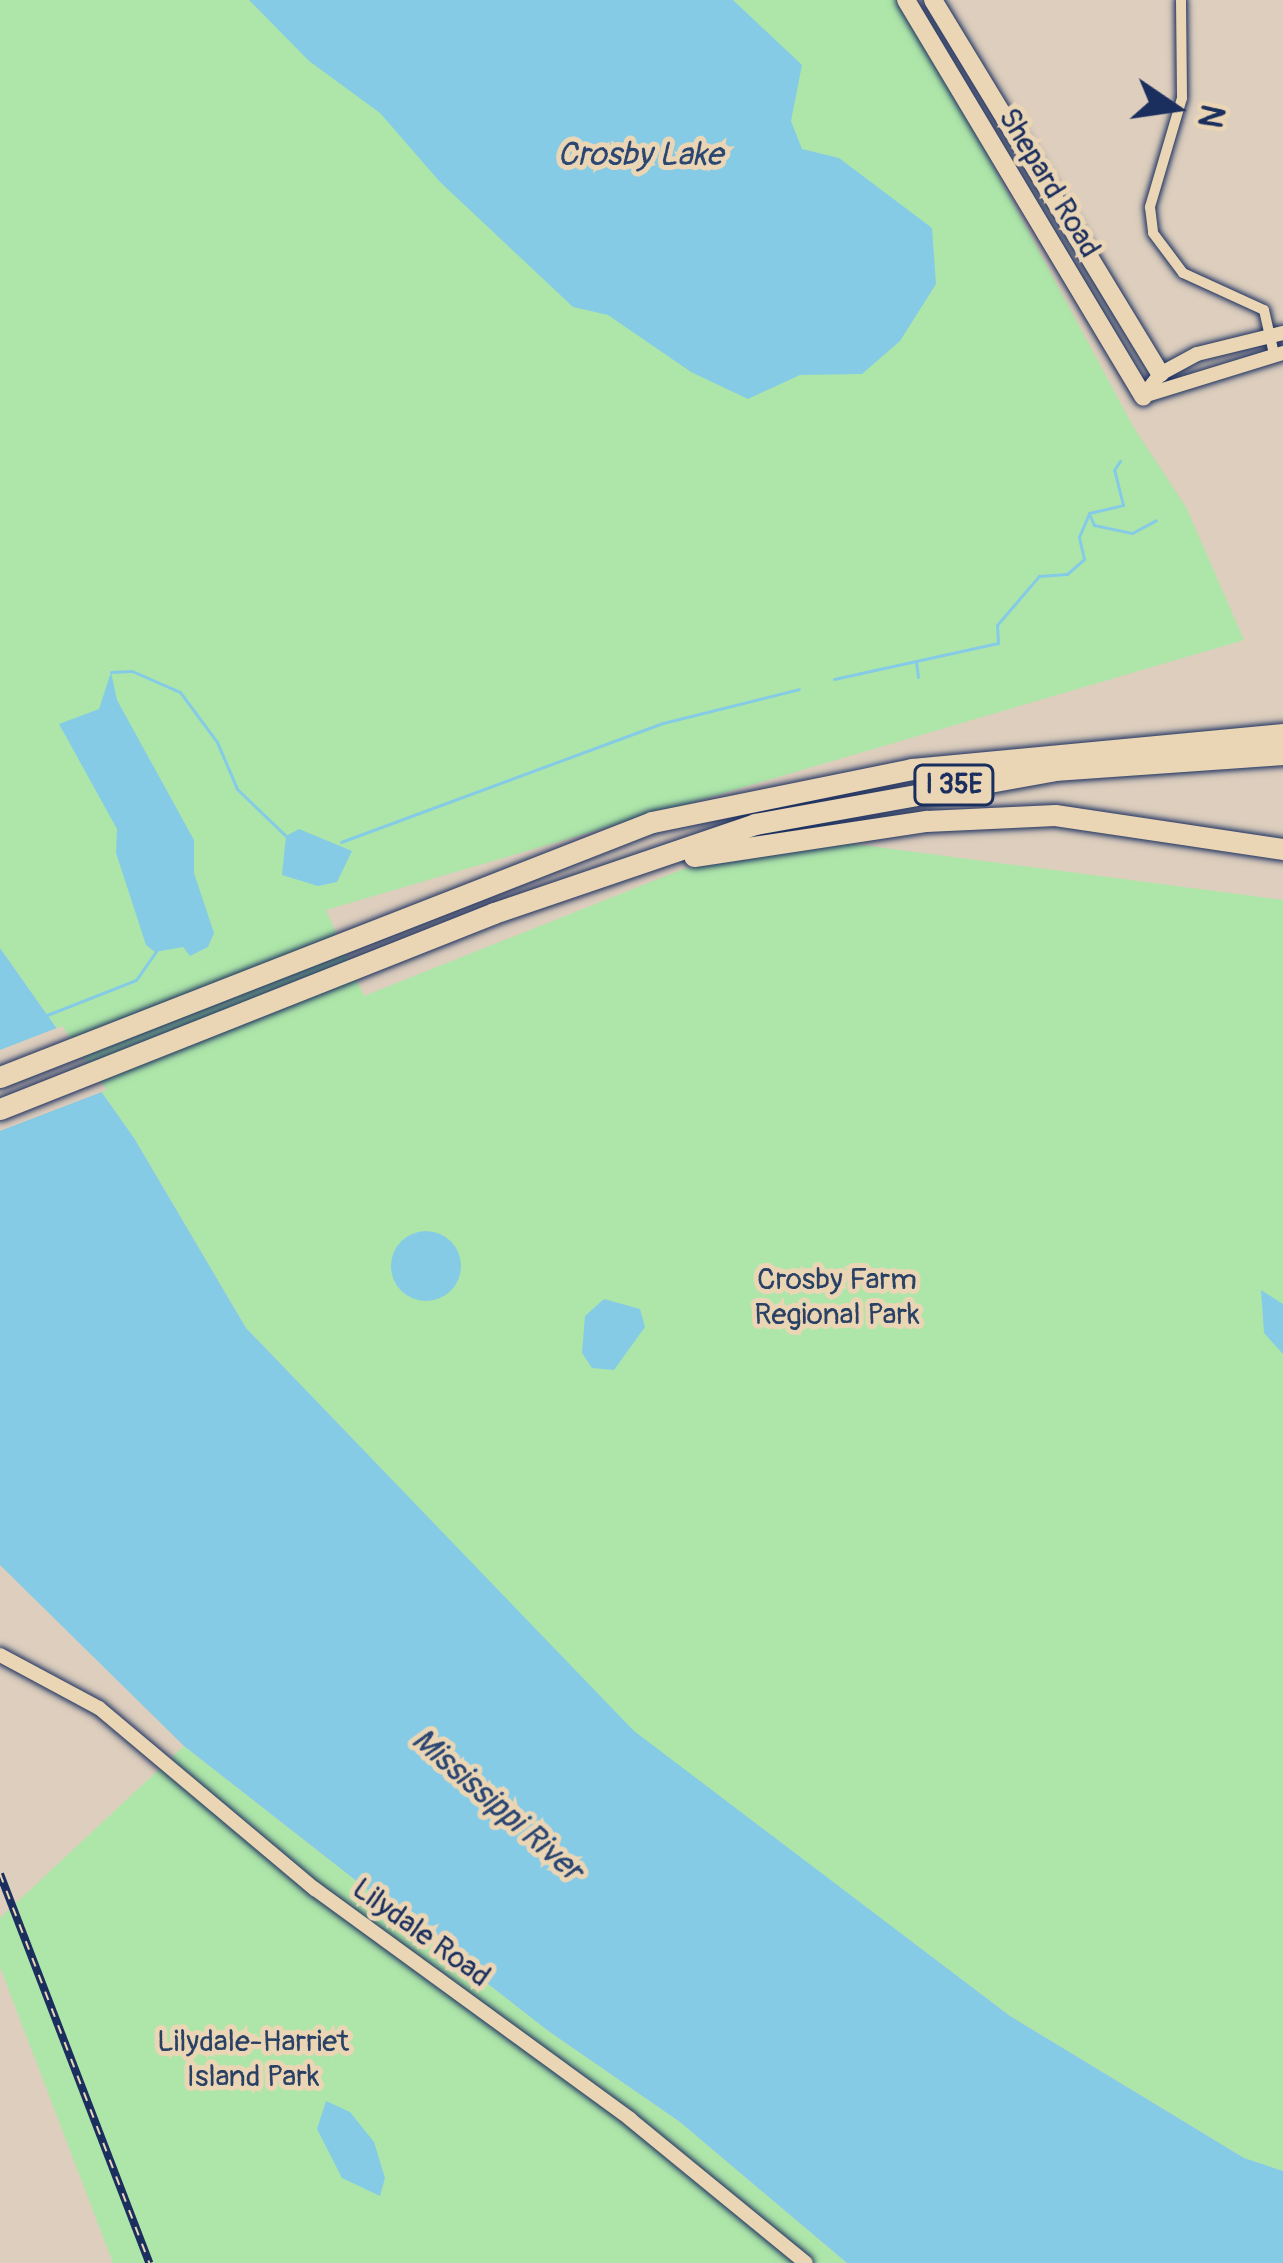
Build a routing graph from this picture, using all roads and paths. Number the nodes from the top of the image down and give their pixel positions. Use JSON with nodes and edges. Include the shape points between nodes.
{"nodes":[{"id":1,"x":906,"y":0,"type":"edge"},
{"id":2,"x":933,"y":0,"type":"edge"},
{"id":3,"x":1181,"y":0,"type":"edge"},
{"id":4,"x":1277,"y":334,"type":"edge"},
{"id":5,"x":1278,"y":354,"type":"edge"},
{"id":6,"x":1160,"y":374,"type":"junction"},
{"id":7,"x":1143,"y":396,"type":"junction"},
{"id":8,"x":1283,"y":734,"type":"edge"},
{"id":9,"x":1283,"y":754,"type":"edge"},
{"id":10,"x":1283,"y":849,"type":"edge"},
{"id":11,"x":634,"y":864,"type":"junction"},
{"id":12,"x":0,"y":1077,"type":"edge"},
{"id":13,"x":0,"y":1109,"type":"edge"},
{"id":14,"x":0,"y":1655,"type":"edge"},
{"id":15,"x":806,"y":2263,"type":"edge"}],
"edges":[{"from":1,"to":7,"type":"highway","name":"Shepard Road"},
{"from":2,"to":6,"type":"highway","name":"Shepard Road"},
{"from":3,"to":4,"type":"street","via":[[1182,98],[1150,207],[1153,232],[1183,273],[1264,310]]},
{"from":4,"to":5,"type":"street"},
{"from":4,"to":6,"type":"street","via":[[1216,346]]},
{"from":5,"to":7,"type":"street"},
{"from":6,"to":7,"type":"street"},
{"from":8,"to":12,"type":"highway","number":"I 35E","via":[[1053,750],[779,792],[652,822]]},
{"from":9,"to":11,"type":"highway","number":"I 35E","via":[[969,782],[755,824]]},
{"from":10,"to":11,"type":"highway","via":[[1055,815],[926,820]]},
{"from":11,"to":13,"type":"highway","number":"I 35E"},
{"from":14,"to":15,"type":"street","name":"Lilydale Road","via":[[100,1708]]}]}
